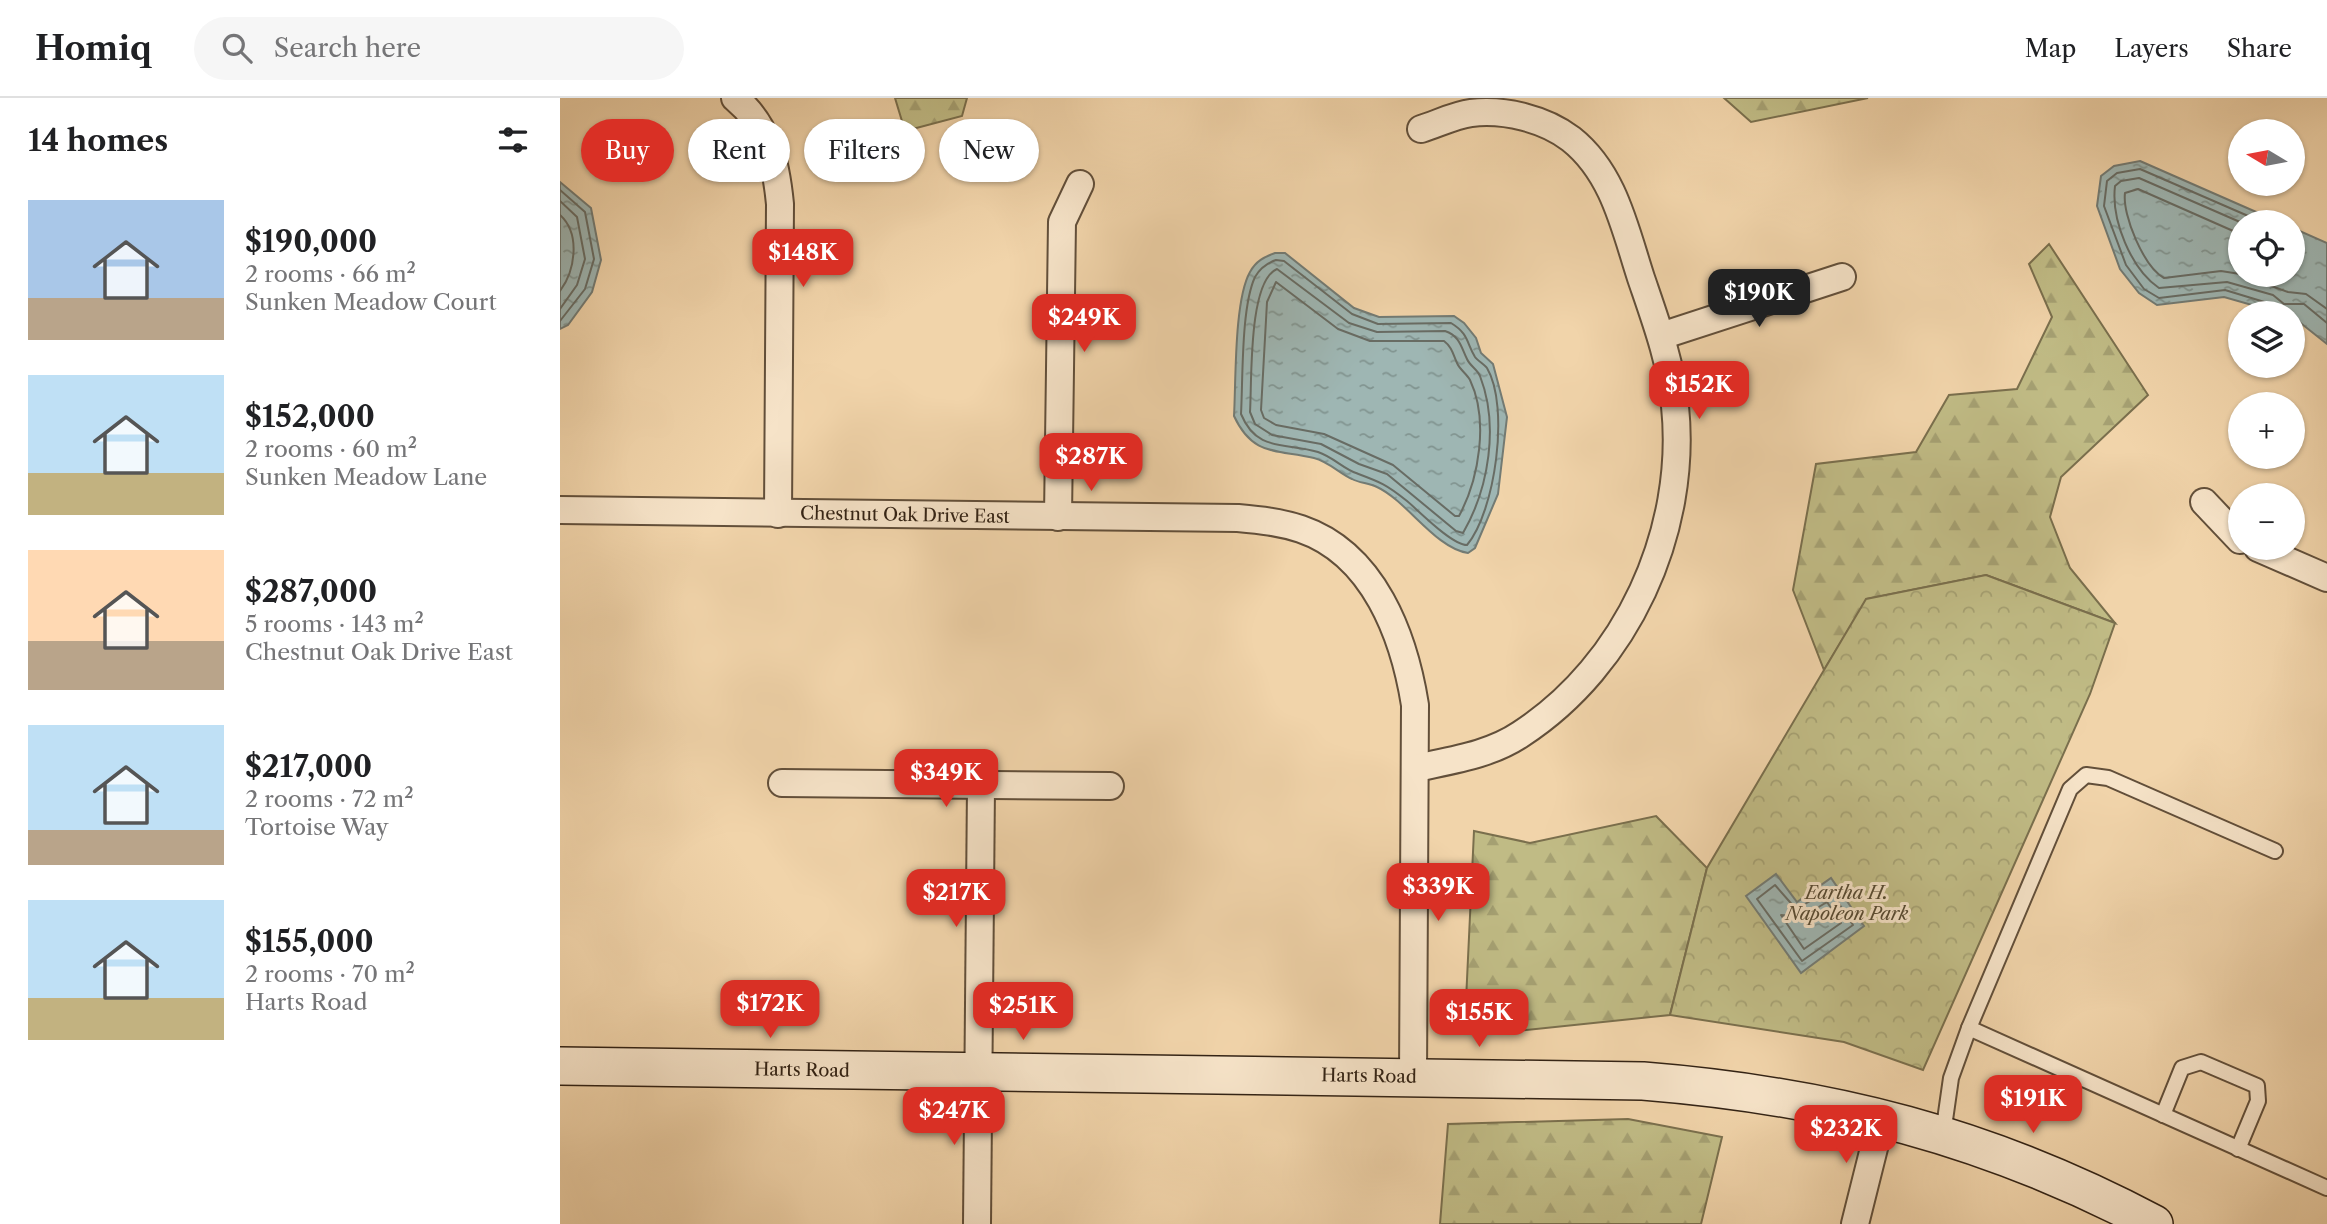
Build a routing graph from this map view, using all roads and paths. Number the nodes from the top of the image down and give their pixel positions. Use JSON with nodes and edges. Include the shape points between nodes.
{"nodes":[{"id":1,"x":735,"y":98,"type":"edge"},
{"id":2,"x":1421,"y":129,"type":"dead end"},
{"id":3,"x":1080,"y":184,"type":"dead end"},
{"id":4,"x":1842,"y":277,"type":"dead end"},
{"id":5,"x":1661,"y":336,"type":"junction"},
{"id":6,"x":2204,"y":502,"type":"dead end"},
{"id":7,"x":560,"y":510,"type":"edge"},
{"id":8,"x":778,"y":514,"type":"junction"},
{"id":9,"x":1058,"y":517,"type":"junction"},
{"id":10,"x":2228,"y":527,"type":"edge"},
{"id":11,"x":2286,"y":560,"type":"edge"},
{"id":12,"x":2327,"y":578,"type":"edge"},
{"id":13,"x":1416,"y":768,"type":"junction"},
{"id":14,"x":782,"y":783,"type":"dead end"},
{"id":15,"x":981,"y":786,"type":"junction"},
{"id":16,"x":1110,"y":786,"type":"dead end"},
{"id":17,"x":2275,"y":851,"type":"dead end"},
{"id":18,"x":1969,"y":1028,"type":"junction"},
{"id":19,"x":560,"y":1066,"type":"edge"},
{"id":20,"x":979,"y":1071,"type":"junction"},
{"id":21,"x":1413,"y":1077,"type":"junction"},
{"id":22,"x":2163,"y":1115,"type":"junction"},
{"id":23,"x":1882,"y":1116,"type":"junction"},
{"id":24,"x":1942,"y":1134,"type":"junction"},
{"id":25,"x":2238,"y":1149,"type":"junction"},
{"id":26,"x":2327,"y":1188,"type":"edge"},
{"id":27,"x":977,"y":1224,"type":"edge"},
{"id":28,"x":1855,"y":1224,"type":"edge"},
{"id":29,"x":2154,"y":1224,"type":"edge"}],
"edges":[{"from":1,"to":8,"type":"street","via":[[749,110],[765,136],[777,167]]},
{"from":2,"to":5,"type":"street","via":[[1471,113],[1505,113],[1539,121],[1571,139],[1597,164],[1614,195]]},
{"from":3,"to":9,"type":"street","via":[[1062,222]]},
{"from":4,"to":5,"type":"street"},
{"from":5,"to":13,"type":"street","via":[[1675,405],[1677,458],[1658,555],[1633,609],[1588,676],[1521,735],[1487,752]]},
{"from":6,"to":10,"type":"street"},
{"from":7,"to":8,"type":"street","name":"Chestnut Oak Drive East"},
{"from":8,"to":9,"type":"street","name":"Chestnut Oak Drive East"},
{"from":9,"to":13,"type":"street","name":"Chestnut Oak Drive East","via":[[1273,522],[1303,530],[1337,548],[1367,578],[1392,618],[1408,663],[1415,705]]},
{"from":11,"to":12,"type":"street"},
{"from":13,"to":21,"type":"street","name":"Chestnut Oak Drive East"},
{"from":14,"to":15,"type":"street"},
{"from":15,"to":16,"type":"street"},
{"from":15,"to":20,"type":"street"},
{"from":17,"to":18,"type":"lane","via":[[2108,778],[2086,775],[2070,789]]},
{"from":18,"to":22,"type":"lane"},
{"from":18,"to":24,"type":"lane","via":[[1951,1078]]},
{"from":19,"to":20,"type":"street","name":"Harts Road"},
{"from":20,"to":21,"type":"street","name":"Harts Road"},
{"from":20,"to":27,"type":"street"},
{"from":21,"to":23,"type":"street","name":"Harts Road","via":[[1643,1080],[1813,1101]]},
{"from":22,"to":25,"type":"lane"},
{"from":22,"to":25,"type":"lane","via":[[2182,1068],[2201,1062],[2256,1086],[2258,1101]]},
{"from":23,"to":24,"type":"street","name":"Harts Road"},
{"from":23,"to":28,"type":"street"},
{"from":24,"to":29,"type":"street","name":"Harts Road","via":[[2044,1170]]},
{"from":25,"to":26,"type":"lane"}]}
